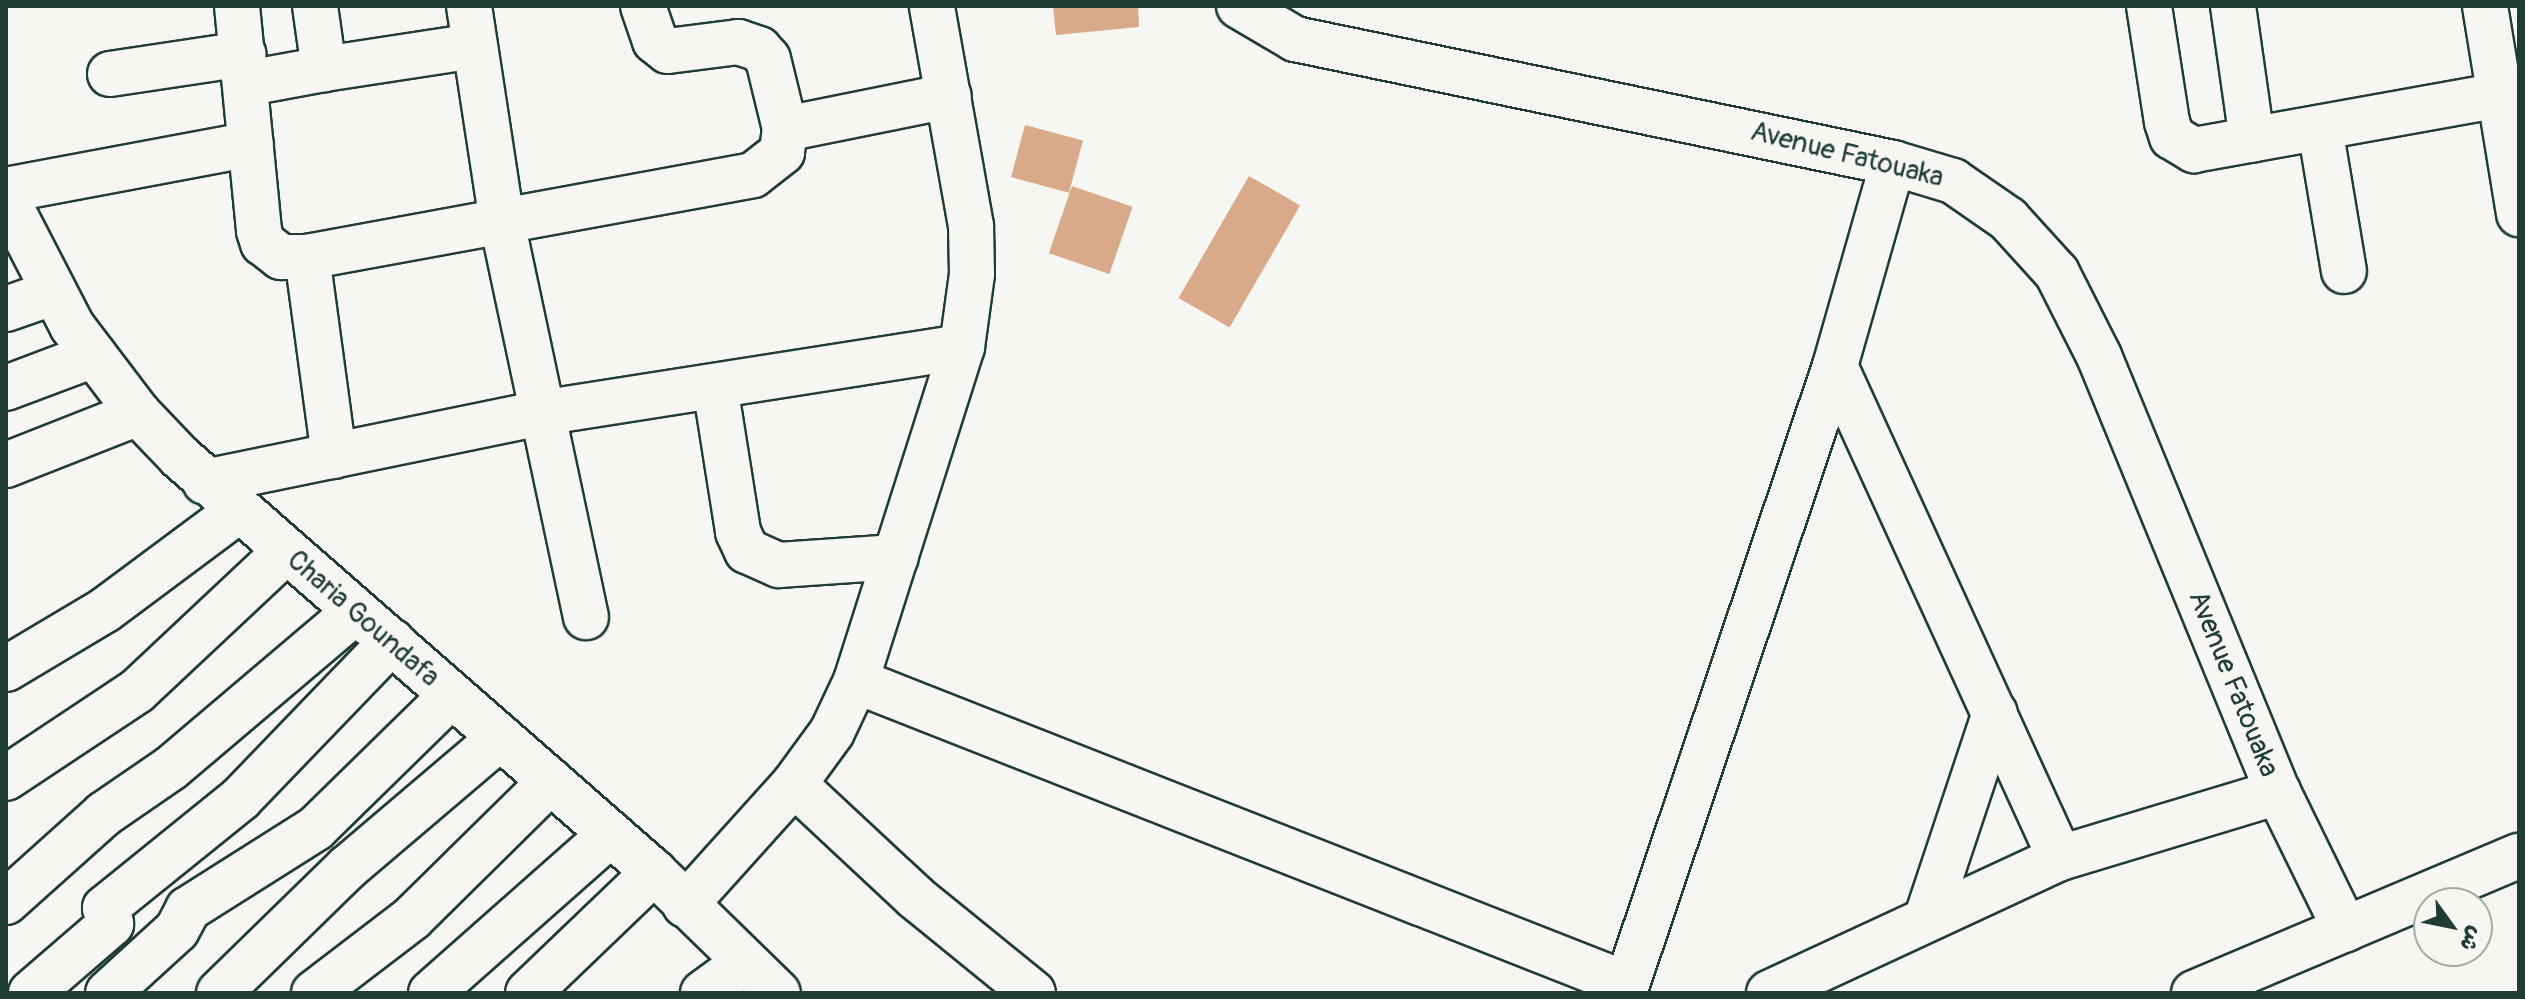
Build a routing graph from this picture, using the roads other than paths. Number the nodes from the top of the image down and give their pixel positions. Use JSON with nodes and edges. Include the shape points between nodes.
{"nodes":[{"id":1,"x":237,"y":6,"type":"edge"},
{"id":2,"x":315,"y":6,"type":"edge"},
{"id":3,"x":643,"y":6,"type":"edge"},
{"id":4,"x":932,"y":6,"type":"edge"},
{"id":5,"x":1239,"y":6,"type":"edge"},
{"id":6,"x":2149,"y":6,"type":"edge"},
{"id":7,"x":2233,"y":6,"type":"edge"},
{"id":8,"x":2485,"y":6,"type":"edge"},
{"id":9,"x":472,"y":26,"type":"edge"},
{"id":10,"x":246,"y":69,"type":"junction"},
{"id":11,"x":324,"y":69,"type":"junction"},
{"id":12,"x":110,"y":74,"type":"dead end"},
{"id":13,"x":2500,"y":95,"type":"junction"},
{"id":14,"x":949,"y":96,"type":"junction"},
{"id":15,"x":2320,"y":128,"type":"junction"},
{"id":16,"x":785,"y":129,"type":"junction"},
{"id":17,"x":2252,"y":140,"type":"junction"},
{"id":18,"x":251,"y":144,"type":"junction"},
{"id":19,"x":1893,"y":163,"type":"junction"},
{"id":20,"x":2519,"y":210,"type":"edge"},
{"id":21,"x":9,"y":211,"type":"edge"},
{"id":22,"x":502,"y":222,"type":"junction"},
{"id":23,"x":307,"y":257,"type":"junction"},
{"id":24,"x":2344,"y":271,"type":"dead end"},
{"id":25,"x":52,"y":293,"type":"junction"},
{"id":26,"x":6,"y":309,"type":"edge"},
{"id":27,"x":962,"y":347,"type":"junction"},
{"id":28,"x":94,"y":355,"type":"junction"},
{"id":29,"x":1835,"y":366,"type":"junction"},
{"id":30,"x":715,"y":386,"type":"junction"},
{"id":31,"x":6,"y":388,"type":"edge"},
{"id":32,"x":138,"y":413,"type":"junction"},
{"id":33,"x":540,"y":413,"type":"junction"},
{"id":34,"x":334,"y":456,"type":"junction"},
{"id":35,"x":6,"y":465,"type":"edge"},
{"id":36,"x":205,"y":482,"type":"junction"},
{"id":37,"x":238,"y":511,"type":"junction"},
{"id":38,"x":286,"y":551,"type":"junction"},
{"id":39,"x":896,"y":557,"type":"junction"},
{"id":40,"x":355,"y":612,"type":"junction"},
{"id":41,"x":586,"y":617,"type":"dead end"},
{"id":42,"x":392,"y":641,"type":"junction"},
{"id":43,"x":6,"y":669,"type":"edge"},
{"id":44,"x":856,"y":681,"type":"junction"},
{"id":45,"x":451,"y":696,"type":"junction"},
{"id":46,"x":1995,"y":713,"type":"junction"},
{"id":47,"x":500,"y":738,"type":"junction"},
{"id":48,"x":6,"y":778,"type":"edge"},
{"id":49,"x":551,"y":781,"type":"junction"},
{"id":50,"x":794,"y":784,"type":"junction"},
{"id":51,"x":2278,"y":792,"type":"junction"},
{"id":52,"x":611,"y":834,"type":"junction"},
{"id":53,"x":2519,"y":856,"type":"edge"},
{"id":54,"x":2060,"y":858,"type":"junction"},
{"id":55,"x":654,"y":872,"type":"junction"},
{"id":56,"x":6,"y":902,"type":"edge"},
{"id":57,"x":685,"y":905,"type":"junction"},
{"id":58,"x":1927,"y":917,"type":"junction"},
{"id":59,"x":2345,"y":929,"type":"junction"},
{"id":60,"x":744,"y":963,"type":"junction"},
{"id":61,"x":1625,"y":989,"type":"edge"},
{"id":62,"x":31,"y":993,"type":"edge"},
{"id":63,"x":108,"y":993,"type":"edge"},
{"id":64,"x":219,"y":993,"type":"edge"},
{"id":65,"x":314,"y":993,"type":"edge"},
{"id":66,"x":431,"y":993,"type":"edge"},
{"id":67,"x":528,"y":993,"type":"edge"},
{"id":68,"x":703,"y":993,"type":"edge"},
{"id":69,"x":778,"y":993,"type":"edge"},
{"id":70,"x":1033,"y":993,"type":"edge"},
{"id":71,"x":1769,"y":993,"type":"edge"},
{"id":72,"x":2194,"y":993,"type":"edge"}],
"edges":[{"from":1,"to":10,"type":"street"},
{"from":2,"to":11,"type":"street"},
{"from":3,"to":16,"type":"street","via":[[655,41],[668,51],[738,42],[759,49],[768,59]]},
{"from":4,"to":14,"type":"street"},
{"from":5,"to":19,"type":"street","name":"Avenue Fatouaka","via":[[1295,39]]},
{"from":6,"to":17,"type":"street","via":[[2172,137],[2194,150]]},
{"from":7,"to":17,"type":"street"},
{"from":8,"to":13,"type":"street"},
{"from":9,"to":11,"type":"street"},
{"from":9,"to":22,"type":"street"},
{"from":10,"to":11,"type":"street"},
{"from":10,"to":12,"type":"street"},
{"from":10,"to":18,"type":"street"},
{"from":13,"to":15,"type":"street"},
{"from":13,"to":20,"type":"street"},
{"from":14,"to":16,"type":"street"},
{"from":14,"to":27,"type":"street","via":[[971,226],[972,274]]},
{"from":15,"to":17,"type":"street"},
{"from":15,"to":24,"type":"street"},
{"from":16,"to":22,"type":"street","via":[[782,152],[753,175]]},
{"from":18,"to":21,"type":"street"},
{"from":18,"to":23,"type":"street","via":[[263,243],[281,257]]},
{"from":19,"to":29,"type":"street"},
{"from":19,"to":51,"type":"street","name":"Avenue Fatouaka","via":[[1953,181],[2008,219],[2057,273],[2099,356]]},
{"from":21,"to":25,"type":"street","name":"Charia Goundafa"},
{"from":22,"to":23,"type":"street"},
{"from":22,"to":33,"type":"street"},
{"from":23,"to":34,"type":"street"},
{"from":25,"to":26,"type":"street"},
{"from":25,"to":28,"type":"street","name":"Charia Goundafa"},
{"from":27,"to":30,"type":"street"},
{"from":27,"to":39,"type":"street"},
{"from":28,"to":31,"type":"street"},
{"from":28,"to":32,"type":"street","name":"Charia Goundafa"},
{"from":29,"to":46,"type":"street"},
{"from":29,"to":61,"type":"street"},
{"from":30,"to":33,"type":"street"},
{"from":30,"to":39,"type":"street","via":[[738,532],[747,551],[779,565]]},
{"from":32,"to":35,"type":"street"},
{"from":32,"to":36,"type":"street","name":"Charia Goundafa"},
{"from":33,"to":34,"type":"street"},
{"from":33,"to":41,"type":"street"},
{"from":34,"to":36,"type":"street"},
{"from":36,"to":37,"type":"street","name":"Charia Goundafa"},
{"from":37,"to":38,"type":"street","name":"Charia Goundafa"},
{"from":37,"to":43,"type":"street","via":[[105,610]]},
{"from":38,"to":40,"type":"street","name":"Charia Goundafa"},
{"from":38,"to":48,"type":"street","via":[[137,691]]},
{"from":39,"to":44,"type":"street"},
{"from":40,"to":42,"type":"street","name":"Charia Goundafa"},
{"from":40,"to":56,"type":"street","via":[[171,768],[104,814]]},
{"from":42,"to":45,"type":"street","name":"Charia Goundafa"},
{"from":42,"to":62,"type":"street","via":[[240,799],[105,908],[111,924]]},
{"from":44,"to":50,"type":"street","via":[[832,732]]},
{"from":44,"to":61,"type":"street"},
{"from":45,"to":47,"type":"street","name":"Charia Goundafa"},
{"from":45,"to":63,"type":"street","via":[[316,828],[188,909],[177,930]]},
{"from":46,"to":54,"type":"street"},
{"from":46,"to":58,"type":"street"},
{"from":47,"to":49,"type":"street","name":"Charia Goundafa"},
{"from":47,"to":64,"type":"street","via":[[347,868]]},
{"from":49,"to":52,"type":"street","name":"Charia Goundafa"},
{"from":49,"to":65,"type":"street","via":[[412,918]]},
{"from":50,"to":57,"type":"street"},
{"from":50,"to":70,"type":"street","via":[[915,897]]},
{"from":51,"to":54,"type":"street"},
{"from":51,"to":59,"type":"street","name":"Avenue Fatouaka"},
{"from":52,"to":55,"type":"street","name":"Charia Goundafa"},
{"from":52,"to":66,"type":"street"},
{"from":53,"to":59,"type":"street"},
{"from":54,"to":58,"type":"street"},
{"from":55,"to":57,"type":"street","name":"Charia Goundafa"},
{"from":55,"to":67,"type":"street"},
{"from":57,"to":60,"type":"street","name":"Charia Goundafa"},
{"from":58,"to":71,"type":"street"},
{"from":59,"to":72,"type":"street"},
{"from":60,"to":68,"type":"street"},
{"from":60,"to":69,"type":"street","name":"Charia Goundafa"}]}
